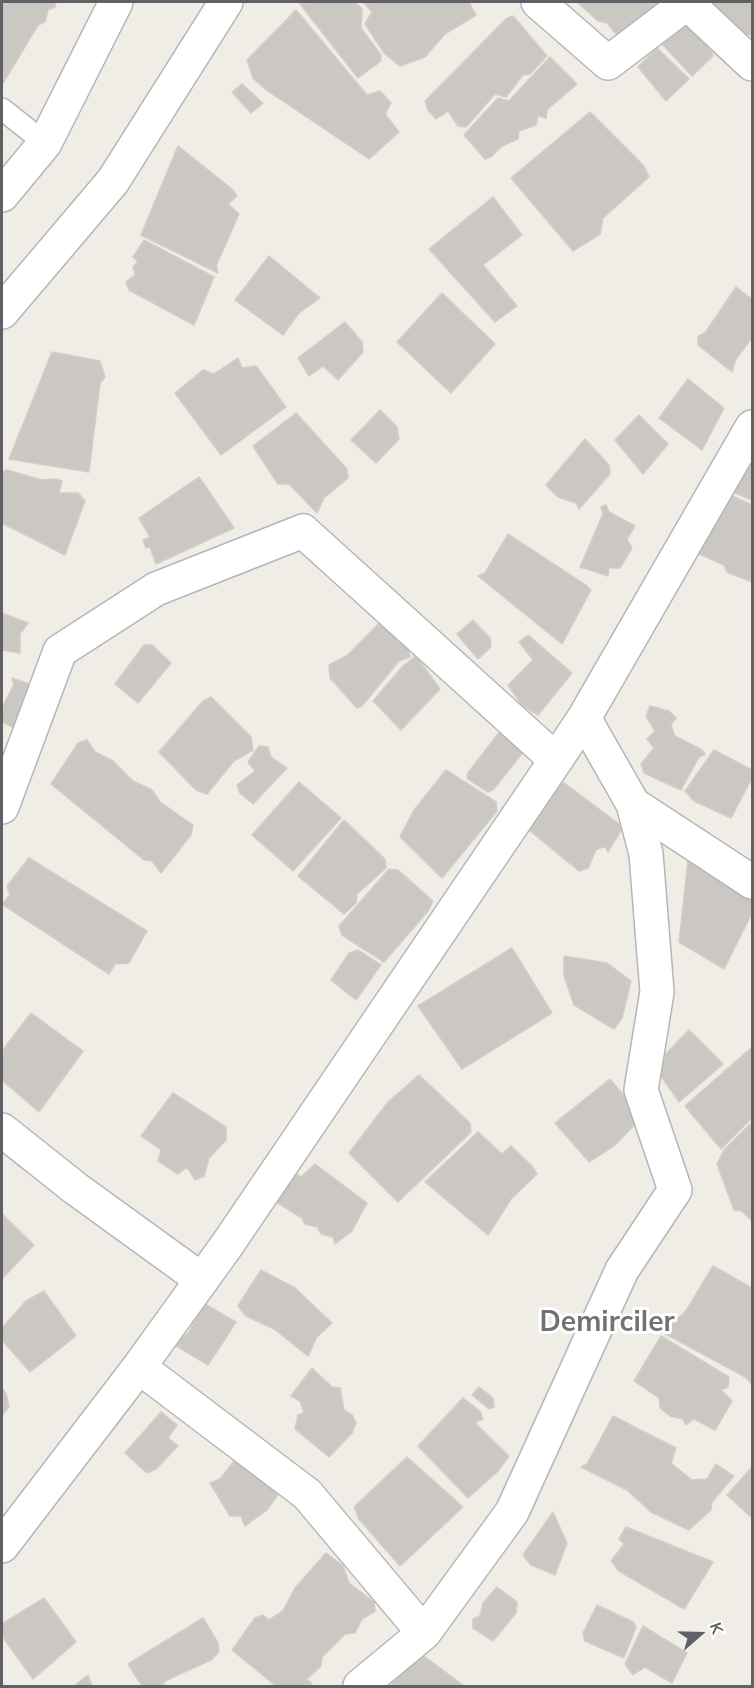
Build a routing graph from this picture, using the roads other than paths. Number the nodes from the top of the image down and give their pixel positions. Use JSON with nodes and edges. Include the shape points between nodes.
{"nodes":[{"id":1,"x":116,"y":2,"type":"edge"},
{"id":2,"x":226,"y":2,"type":"edge"},
{"id":3,"x":538,"y":2,"type":"edge"},
{"id":4,"x":687,"y":2,"type":"edge"},
{"id":5,"x":753,"y":64,"type":"edge"},
{"id":6,"x":2,"y":109,"type":"edge"},
{"id":7,"x":45,"y":143,"type":"junction"},
{"id":8,"x":2,"y":195,"type":"edge"},
{"id":9,"x":2,"y":312,"type":"edge"},
{"id":10,"x":753,"y":427,"type":"edge"},
{"id":11,"x":584,"y":718,"type":"junction"},
{"id":12,"x":556,"y":760,"type":"junction"},
{"id":13,"x":633,"y":804,"type":"junction"},
{"id":14,"x":2,"y":807,"type":"edge"},
{"id":15,"x":753,"y":882,"type":"edge"},
{"id":16,"x":2,"y":1130,"type":"edge"},
{"id":17,"x":202,"y":1280,"type":"junction"},
{"id":18,"x":139,"y":1366,"type":"junction"},
{"id":19,"x":2,"y":1546,"type":"edge"},
{"id":20,"x":424,"y":1633,"type":"junction"},
{"id":21,"x":360,"y":1686,"type":"edge"}],
"edges":[{"from":1,"to":7,"type":"street"},
{"from":2,"to":9,"type":"street","via":[[112,181]]},
{"from":3,"to":4,"type":"street","via":[[608,63]]},
{"from":4,"to":5,"type":"street"},
{"from":6,"to":7,"type":"lane"},
{"from":7,"to":8,"type":"street"},
{"from":10,"to":11,"type":"street"},
{"from":11,"to":12,"type":"street"},
{"from":11,"to":13,"type":"street"},
{"from":12,"to":14,"type":"street","via":[[303,531],[156,589],[60,651]]},
{"from":12,"to":17,"type":"street"},
{"from":13,"to":15,"type":"street"},
{"from":13,"to":20,"type":"street","via":[[645,854],[657,992],[641,1090],[675,1190],[622,1270],[512,1512]]},
{"from":16,"to":17,"type":"street"},
{"from":17,"to":18,"type":"street"},
{"from":18,"to":19,"type":"street"},
{"from":18,"to":20,"type":"street","via":[[307,1494]]},
{"from":20,"to":21,"type":"street"}]}
